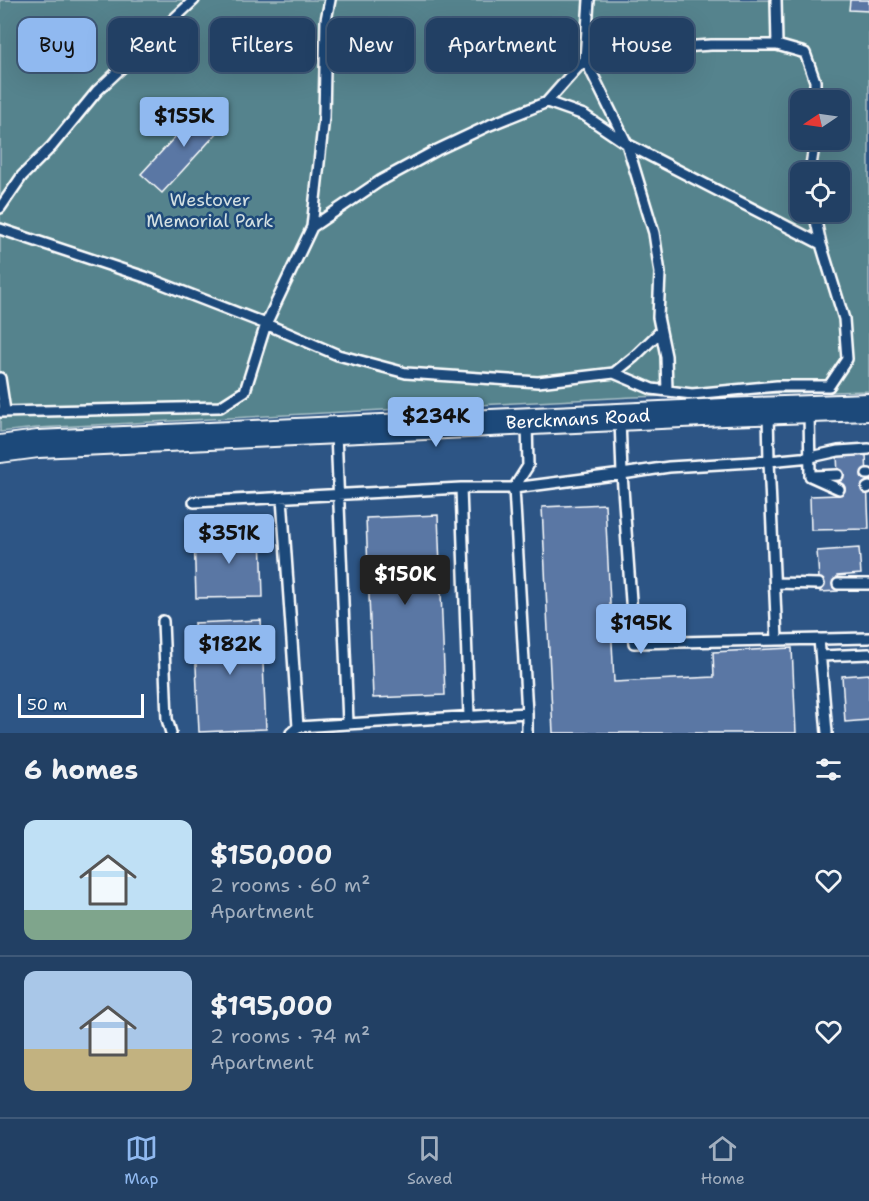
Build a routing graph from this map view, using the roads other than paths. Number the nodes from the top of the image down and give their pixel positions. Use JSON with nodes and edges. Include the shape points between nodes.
{"nodes":[{"id":1,"x":194,"y":0,"type":"edge"},
{"id":2,"x":330,"y":0,"type":"edge"},
{"id":3,"x":589,"y":0,"type":"edge"},
{"id":4,"x":776,"y":0,"type":"edge"},
{"id":5,"x":777,"y":45,"type":"junction"},
{"id":6,"x":585,"y":59,"type":"junction"},
{"id":7,"x":815,"y":90,"type":"edge"},
{"id":8,"x":547,"y":102,"type":"junction"},
{"id":9,"x":627,"y":144,"type":"junction"},
{"id":10,"x":0,"y":208,"type":"edge"},
{"id":11,"x":816,"y":222,"type":"edge"},
{"id":12,"x":312,"y":227,"type":"junction"},
{"id":13,"x":0,"y":229,"type":"edge"},
{"id":14,"x":821,"y":244,"type":"junction"},
{"id":15,"x":266,"y":324,"type":"junction"},
{"id":16,"x":661,"y":331,"type":"junction"},
{"id":17,"x":614,"y":373,"type":"junction"},
{"id":18,"x":0,"y":378,"type":"edge"},
{"id":19,"x":667,"y":391,"type":"junction"},
{"id":20,"x":869,"y":407,"type":"edge"},
{"id":21,"x":809,"y":409,"type":"junction"},
{"id":22,"x":768,"y":410,"type":"junction"},
{"id":23,"x":3,"y":411,"type":"edge"},
{"id":24,"x":620,"y":417,"type":"junction"},
{"id":25,"x":527,"y":421,"type":"junction"},
{"id":26,"x":336,"y":431,"type":"junction"},
{"id":27,"x":0,"y":449,"type":"edge"},
{"id":28,"x":869,"y":449,"type":"edge"},
{"id":29,"x":811,"y":457,"type":"junction"},
{"id":30,"x":769,"y":461,"type":"junction"},
{"id":31,"x":622,"y":474,"type":"junction"},
{"id":32,"x":838,"y":475,"type":"dead end"},
{"id":33,"x":810,"y":476,"type":"junction"},
{"id":34,"x":514,"y":488,"type":"junction"},
{"id":35,"x":461,"y":489,"type":"junction"},
{"id":36,"x":839,"y":489,"type":"dead end"},
{"id":37,"x":338,"y":495,"type":"junction"},
{"id":38,"x":282,"y":498,"type":"junction"},
{"id":39,"x":194,"y":502,"type":"dead end"},
{"id":40,"x":775,"y":583,"type":"junction"},
{"id":41,"x":819,"y":584,"type":"dead end"},
{"id":42,"x":838,"y":584,"type":"dead end"},
{"id":43,"x":869,"y":584,"type":"edge"},
{"id":44,"x":163,"y":621,"type":"dead end"},
{"id":45,"x":869,"y":638,"type":"edge"},
{"id":46,"x":819,"y":639,"type":"junction"},
{"id":47,"x":777,"y":640,"type":"junction"},
{"id":48,"x":869,"y":654,"type":"edge"},
{"id":49,"x":821,"y":656,"type":"junction"},
{"id":50,"x":527,"y":713,"type":"junction"},
{"id":51,"x":469,"y":716,"type":"junction"},
{"id":52,"x":348,"y":723,"type":"junction"},
{"id":53,"x":294,"y":730,"type":"edge"},
{"id":54,"x":171,"y":733,"type":"edge"},
{"id":55,"x":527,"y":733,"type":"edge"},
{"id":56,"x":827,"y":733,"type":"edge"}],
"edges":[{"from":1,"to":10,"type":"lane","via":[[98,91],[22,176]]},
{"from":2,"to":12,"type":"lane","via":[[324,117]]},
{"from":3,"to":6,"type":"lane"},
{"from":4,"to":5,"type":"lane"},
{"from":5,"to":6,"type":"lane","via":[[623,51]]},
{"from":5,"to":7,"type":"lane","via":[[805,53]]},
{"from":6,"to":8,"type":"lane"},
{"from":6,"to":9,"type":"lane"},
{"from":8,"to":9,"type":"lane","via":[[584,116]]},
{"from":8,"to":12,"type":"lane","via":[[437,150],[380,181]]},
{"from":9,"to":14,"type":"lane"},
{"from":9,"to":16,"type":"lane","via":[[654,233],[660,273]]},
{"from":11,"to":14,"type":"lane"},
{"from":12,"to":15,"type":"lane"},
{"from":13,"to":15,"type":"lane"},
{"from":14,"to":19,"type":"lane","via":[[844,319],[847,359],[829,386],[777,386],[692,394]]},
{"from":15,"to":17,"type":"lane","via":[[338,355],[406,373],[538,382]]},
{"from":15,"to":23,"type":"lane","via":[[245,391],[220,407]]},
{"from":16,"to":17,"type":"lane"},
{"from":16,"to":19,"type":"lane"},
{"from":17,"to":19,"type":"lane"},
{"from":18,"to":23,"type":"lane"},
{"from":20,"to":21,"type":"main road","name":"Berckmans Road"},
{"from":21,"to":22,"type":"main road","name":"Berckmans Road"},
{"from":21,"to":29,"type":"lane"},
{"from":22,"to":24,"type":"main road","name":"Berckmans Road"},
{"from":22,"to":30,"type":"lane"},
{"from":24,"to":25,"type":"main road","name":"Berckmans Road"},
{"from":24,"to":31,"type":"lane"},
{"from":25,"to":26,"type":"main road","name":"Berckmans Road"},
{"from":25,"to":34,"type":"lane","via":[[528,466]]},
{"from":26,"to":27,"type":"main road","name":"Berckmans Road"},
{"from":26,"to":37,"type":"lane"},
{"from":28,"to":29,"type":"lane"},
{"from":29,"to":30,"type":"lane"},
{"from":29,"to":33,"type":"lane"},
{"from":30,"to":31,"type":"lane"},
{"from":30,"to":40,"type":"lane"},
{"from":31,"to":34,"type":"lane"},
{"from":31,"to":47,"type":"lane","via":[[634,643]]},
{"from":32,"to":33,"type":"lane"},
{"from":33,"to":36,"type":"lane"},
{"from":34,"to":35,"type":"lane"},
{"from":34,"to":50,"type":"lane"},
{"from":35,"to":37,"type":"lane"},
{"from":35,"to":51,"type":"lane"},
{"from":37,"to":38,"type":"lane"},
{"from":37,"to":52,"type":"lane"},
{"from":38,"to":39,"type":"lane"},
{"from":38,"to":53,"type":"lane"},
{"from":40,"to":41,"type":"lane"},
{"from":40,"to":47,"type":"lane"},
{"from":42,"to":43,"type":"lane"},
{"from":44,"to":54,"type":"lane"},
{"from":45,"to":46,"type":"lane"},
{"from":46,"to":47,"type":"lane"},
{"from":46,"to":49,"type":"lane"},
{"from":48,"to":49,"type":"lane"},
{"from":49,"to":56,"type":"lane"},
{"from":50,"to":51,"type":"lane"},
{"from":50,"to":55,"type":"lane"},
{"from":51,"to":52,"type":"lane"},
{"from":52,"to":53,"type":"lane"}]}
